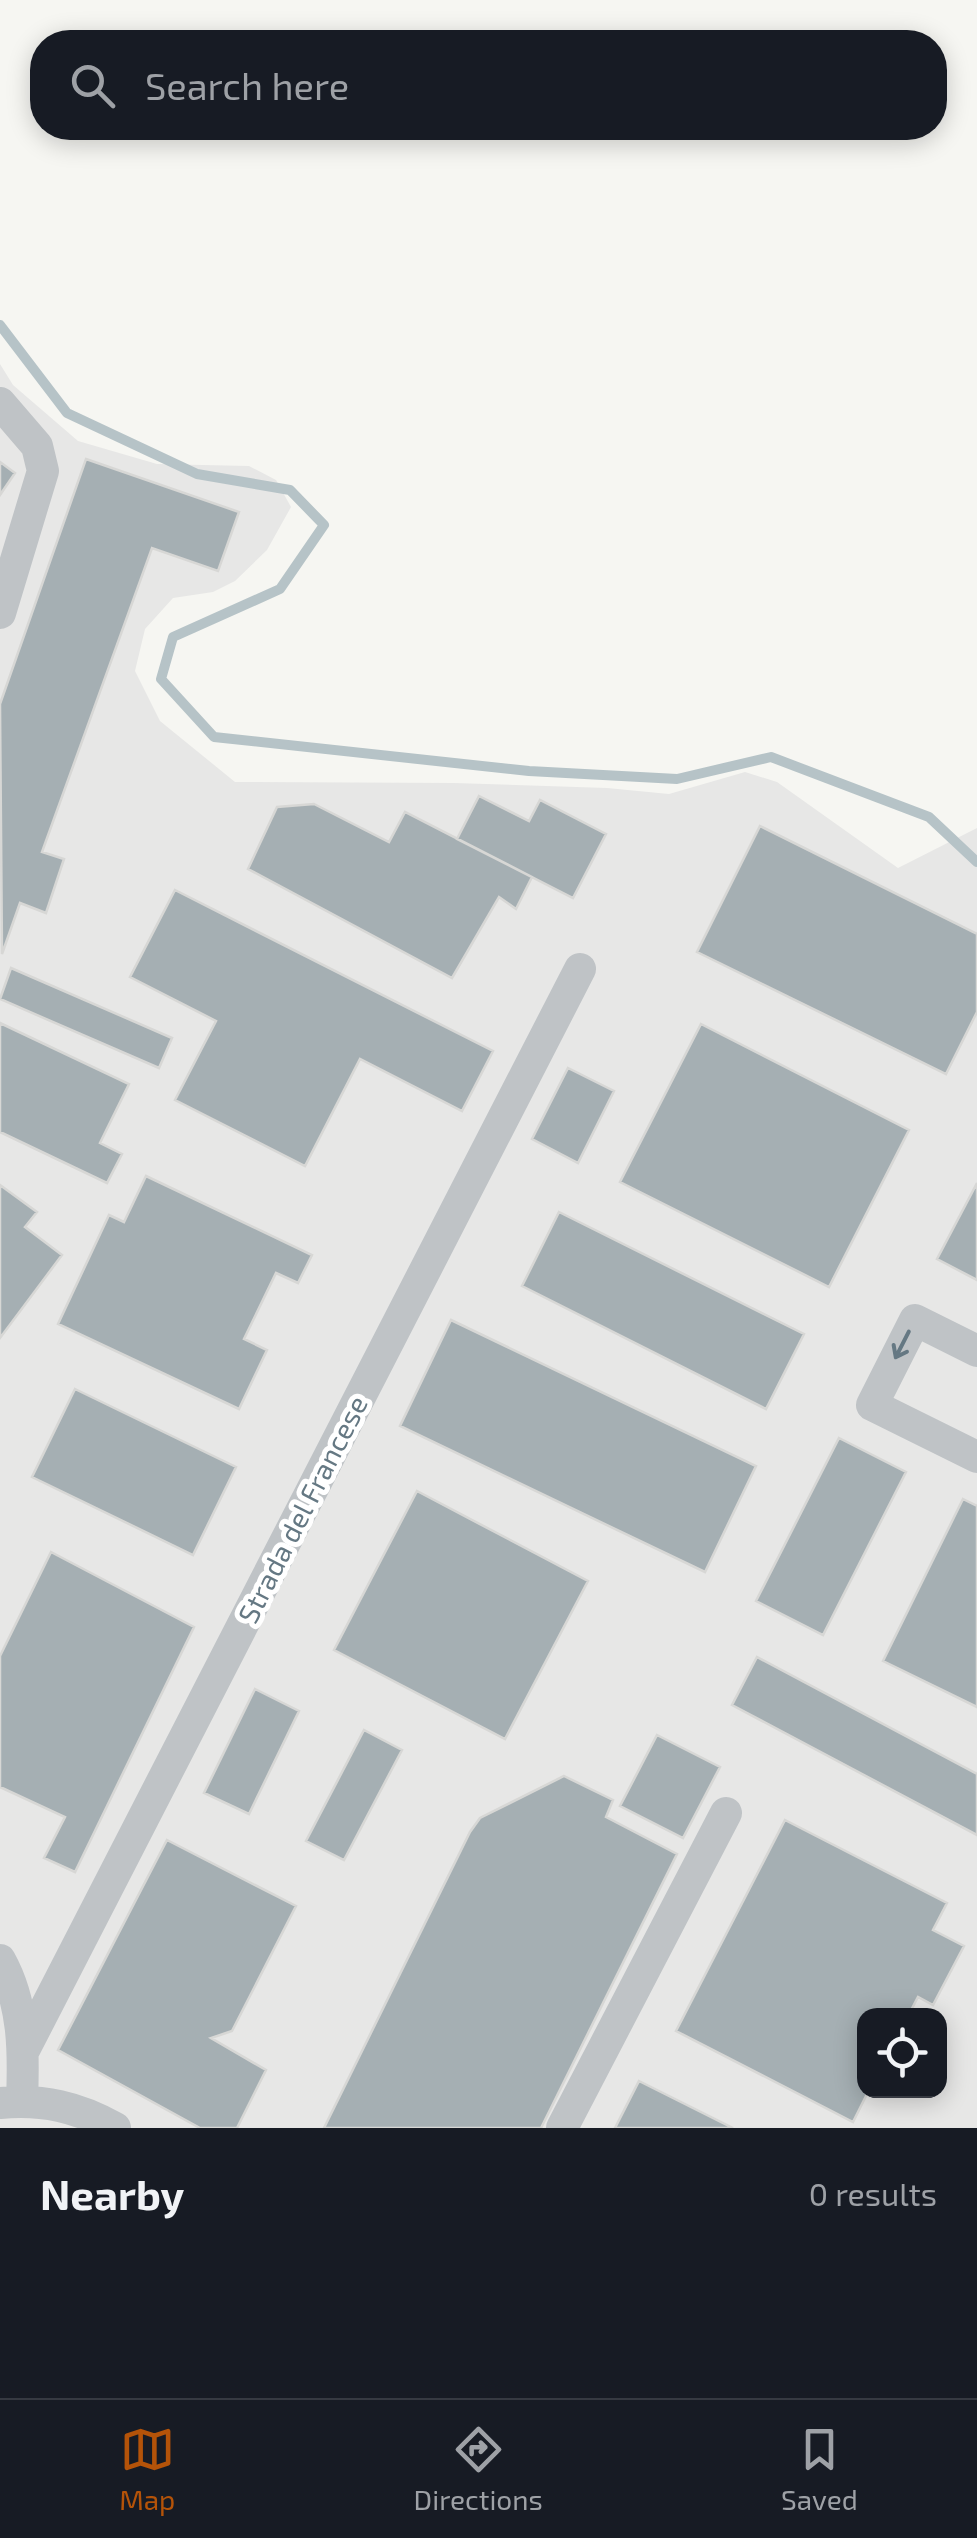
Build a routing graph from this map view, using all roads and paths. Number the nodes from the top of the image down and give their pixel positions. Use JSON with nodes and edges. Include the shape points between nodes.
{"nodes":[{"id":1,"x":0,"y":403,"type":"edge"},
{"id":2,"x":0,"y":613,"type":"edge"},
{"id":3,"x":580,"y":969,"type":"dead end"},
{"id":4,"x":977,"y":1351,"type":"edge"},
{"id":5,"x":977,"y":1457,"type":"edge"},
{"id":6,"x":726,"y":1813,"type":"dead end"},
{"id":7,"x":0,"y":1960,"type":"edge"},
{"id":8,"x":24,"y":2050,"type":"junction"},
{"id":9,"x":11,"y":2102,"type":"edge"},
{"id":10,"x":116,"y":2128,"type":"edge"},
{"id":11,"x":562,"y":2128,"type":"edge"}],
"edges":[{"from":1,"to":2,"type":"street","via":[[37,446],[43,471]]},
{"from":3,"to":8,"type":"street","name":"Strada del Francese"},
{"from":4,"to":5,"type":"street","one_way":true,"via":[[914,1320],[872,1405]]},
{"from":6,"to":11,"type":"street"},
{"from":7,"to":8,"type":"street","name":"Strada del Francese","via":[[13,1984]]},
{"from":8,"to":9,"type":"street","name":"Strada del Francese"},
{"from":9,"to":10,"type":"street","name":"Strada del Francese","via":[[52,2103]]}]}
